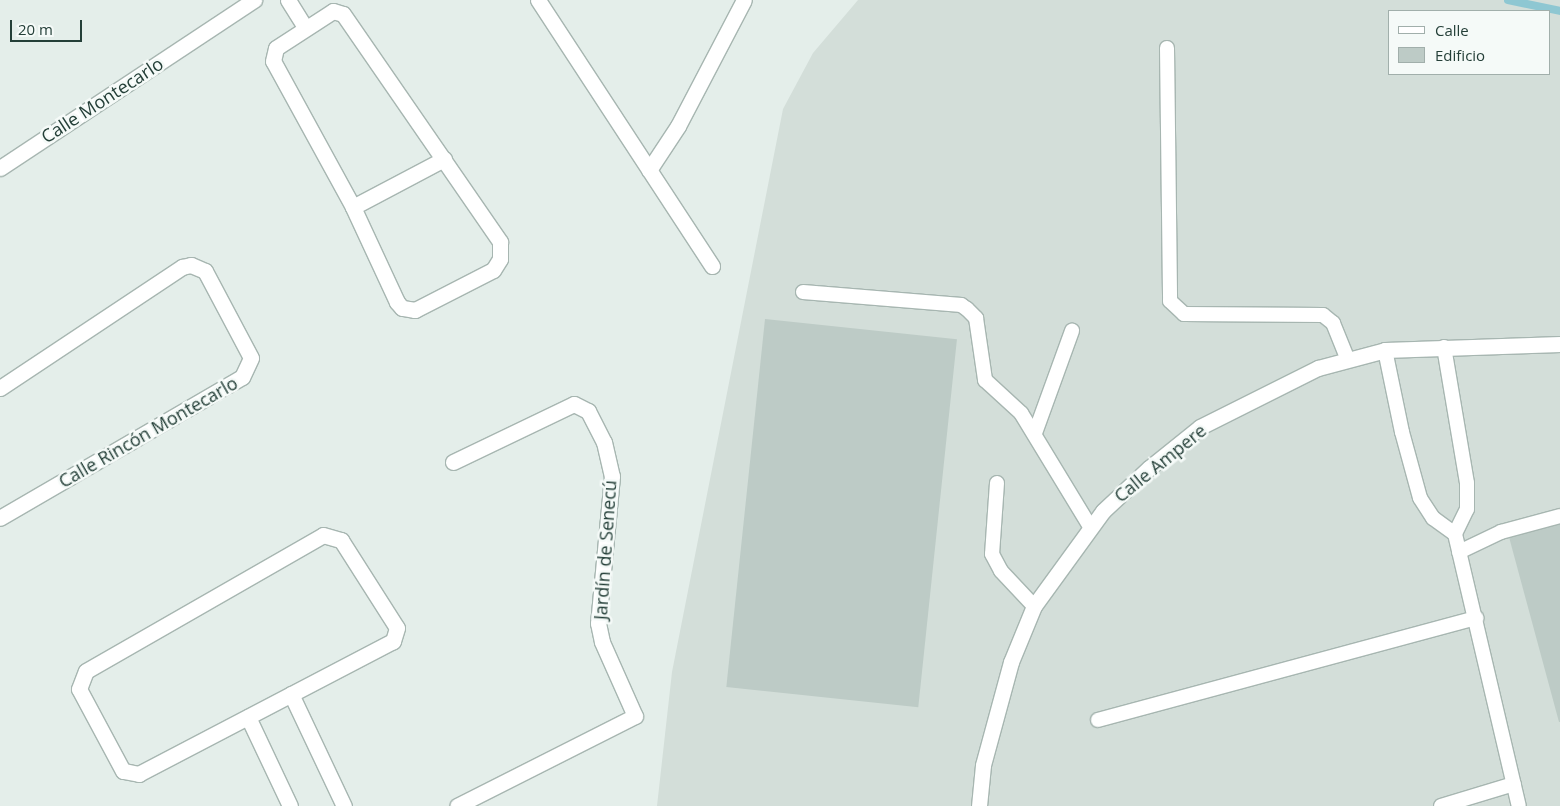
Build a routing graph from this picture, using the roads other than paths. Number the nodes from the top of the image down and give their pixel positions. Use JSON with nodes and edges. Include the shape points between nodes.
{"nodes":[{"id":1,"x":254,"y":0,"type":"edge"},
{"id":2,"x":288,"y":0,"type":"edge"},
{"id":3,"x":538,"y":0,"type":"edge"},
{"id":4,"x":744,"y":0,"type":"edge"},
{"id":5,"x":305,"y":27,"type":"junction"},
{"id":6,"x":1167,"y":48,"type":"dead end"},
{"id":7,"x":444,"y":159,"type":"junction"},
{"id":8,"x":0,"y":168,"type":"edge"},
{"id":9,"x":649,"y":170,"type":"junction"},
{"id":10,"x":353,"y":207,"type":"junction"},
{"id":11,"x":712,"y":266,"type":"dead end"},
{"id":12,"x":803,"y":292,"type":"dead end"},
{"id":13,"x":1072,"y":331,"type":"dead end"},
{"id":14,"x":1560,"y":344,"type":"edge"},
{"id":15,"x":1444,"y":347,"type":"junction"},
{"id":16,"x":1385,"y":350,"type":"junction"},
{"id":17,"x":1348,"y":360,"type":"junction"},
{"id":18,"x":0,"y":388,"type":"edge"},
{"id":19,"x":1035,"y":433,"type":"junction"},
{"id":20,"x":453,"y":462,"type":"dead end"},
{"id":21,"x":997,"y":483,"type":"dead end"},
{"id":22,"x":1560,"y":516,"type":"edge"},
{"id":23,"x":0,"y":518,"type":"edge"},
{"id":24,"x":1091,"y":528,"type":"junction"},
{"id":25,"x":1455,"y":534,"type":"junction"},
{"id":26,"x":1459,"y":552,"type":"junction"},
{"id":27,"x":1034,"y":606,"type":"junction"},
{"id":28,"x":1476,"y":618,"type":"junction"},
{"id":29,"x":291,"y":694,"type":"junction"},
{"id":30,"x":248,"y":717,"type":"junction"},
{"id":31,"x":1098,"y":720,"type":"dead end"},
{"id":32,"x":1514,"y":784,"type":"junction"},
{"id":33,"x":474,"y":802,"type":"edge"},
{"id":34,"x":290,"y":806,"type":"edge"},
{"id":35,"x":344,"y":806,"type":"edge"},
{"id":36,"x":457,"y":806,"type":"edge"},
{"id":37,"x":979,"y":806,"type":"edge"},
{"id":38,"x":1441,"y":806,"type":"edge"},
{"id":39,"x":1519,"y":806,"type":"edge"}],
"edges":[{"from":1,"to":8,"type":"street","name":"Calle Montecarlo"},
{"from":2,"to":5,"type":"street"},
{"from":3,"to":9,"type":"street"},
{"from":4,"to":9,"type":"street","via":[[678,126]]},
{"from":5,"to":7,"type":"street","via":[[333,11],[344,14]]},
{"from":5,"to":10,"type":"street","via":[[276,48],[273,61]]},
{"from":6,"to":17,"type":"lane","via":[[1170,301],[1184,314],[1323,315],[1333,323]]},
{"from":7,"to":10,"type":"street"},
{"from":7,"to":10,"type":"street","via":[[500,242],[500,259],[493,270],[414,310],[402,308]]},
{"from":9,"to":11,"type":"street"},
{"from":12,"to":19,"type":"lane","via":[[961,305],[976,318],[985,380],[1011,401]]},
{"from":13,"to":19,"type":"lane"},
{"from":14,"to":15,"type":"street","name":"Calle Ampere"},
{"from":15,"to":16,"type":"street","name":"Calle Ampere"},
{"from":15,"to":25,"type":"lane","via":[[1467,483],[1467,509]]},
{"from":16,"to":17,"type":"street","name":"Calle Ampere"},
{"from":16,"to":25,"type":"lane","via":[[1420,498],[1433,518]]},
{"from":17,"to":24,"type":"street","name":"Calle Ampere","via":[[1318,368],[1200,427],[1148,468],[1103,511]]},
{"from":18,"to":23,"type":"street","name":"Calle Rincón Montecarlo","via":[[182,267],[191,265],[205,272],[251,358],[242,377]]},
{"from":19,"to":24,"type":"lane"},
{"from":20,"to":33,"type":"street","name":"Jardín de Senecú","via":[[574,404],[588,411],[604,442],[612,476],[598,623],[602,642],[635,716]]},
{"from":21,"to":27,"type":"lane","via":[[992,554],[1002,571]]},
{"from":22,"to":26,"type":"lane","via":[[1501,532]]},
{"from":24,"to":27,"type":"street","name":"Calle Ampere"},
{"from":25,"to":26,"type":"lane"},
{"from":26,"to":28,"type":"lane"},
{"from":27,"to":37,"type":"street","name":"Calle Ampere","via":[[1008,672],[983,766]]},
{"from":28,"to":31,"type":"lane"},
{"from":28,"to":32,"type":"lane"},
{"from":29,"to":30,"type":"street"},
{"from":29,"to":30,"type":"street","via":[[385,646],[397,635],[397,628],[341,540],[331,535],[323,535],[86,671],[80,682],[79,689],[128,774],[139,774]]},
{"from":29,"to":35,"type":"street"},
{"from":30,"to":34,"type":"street"},
{"from":32,"to":38,"type":"lane"},
{"from":32,"to":39,"type":"lane"},
{"from":33,"to":36,"type":"street"}]}
